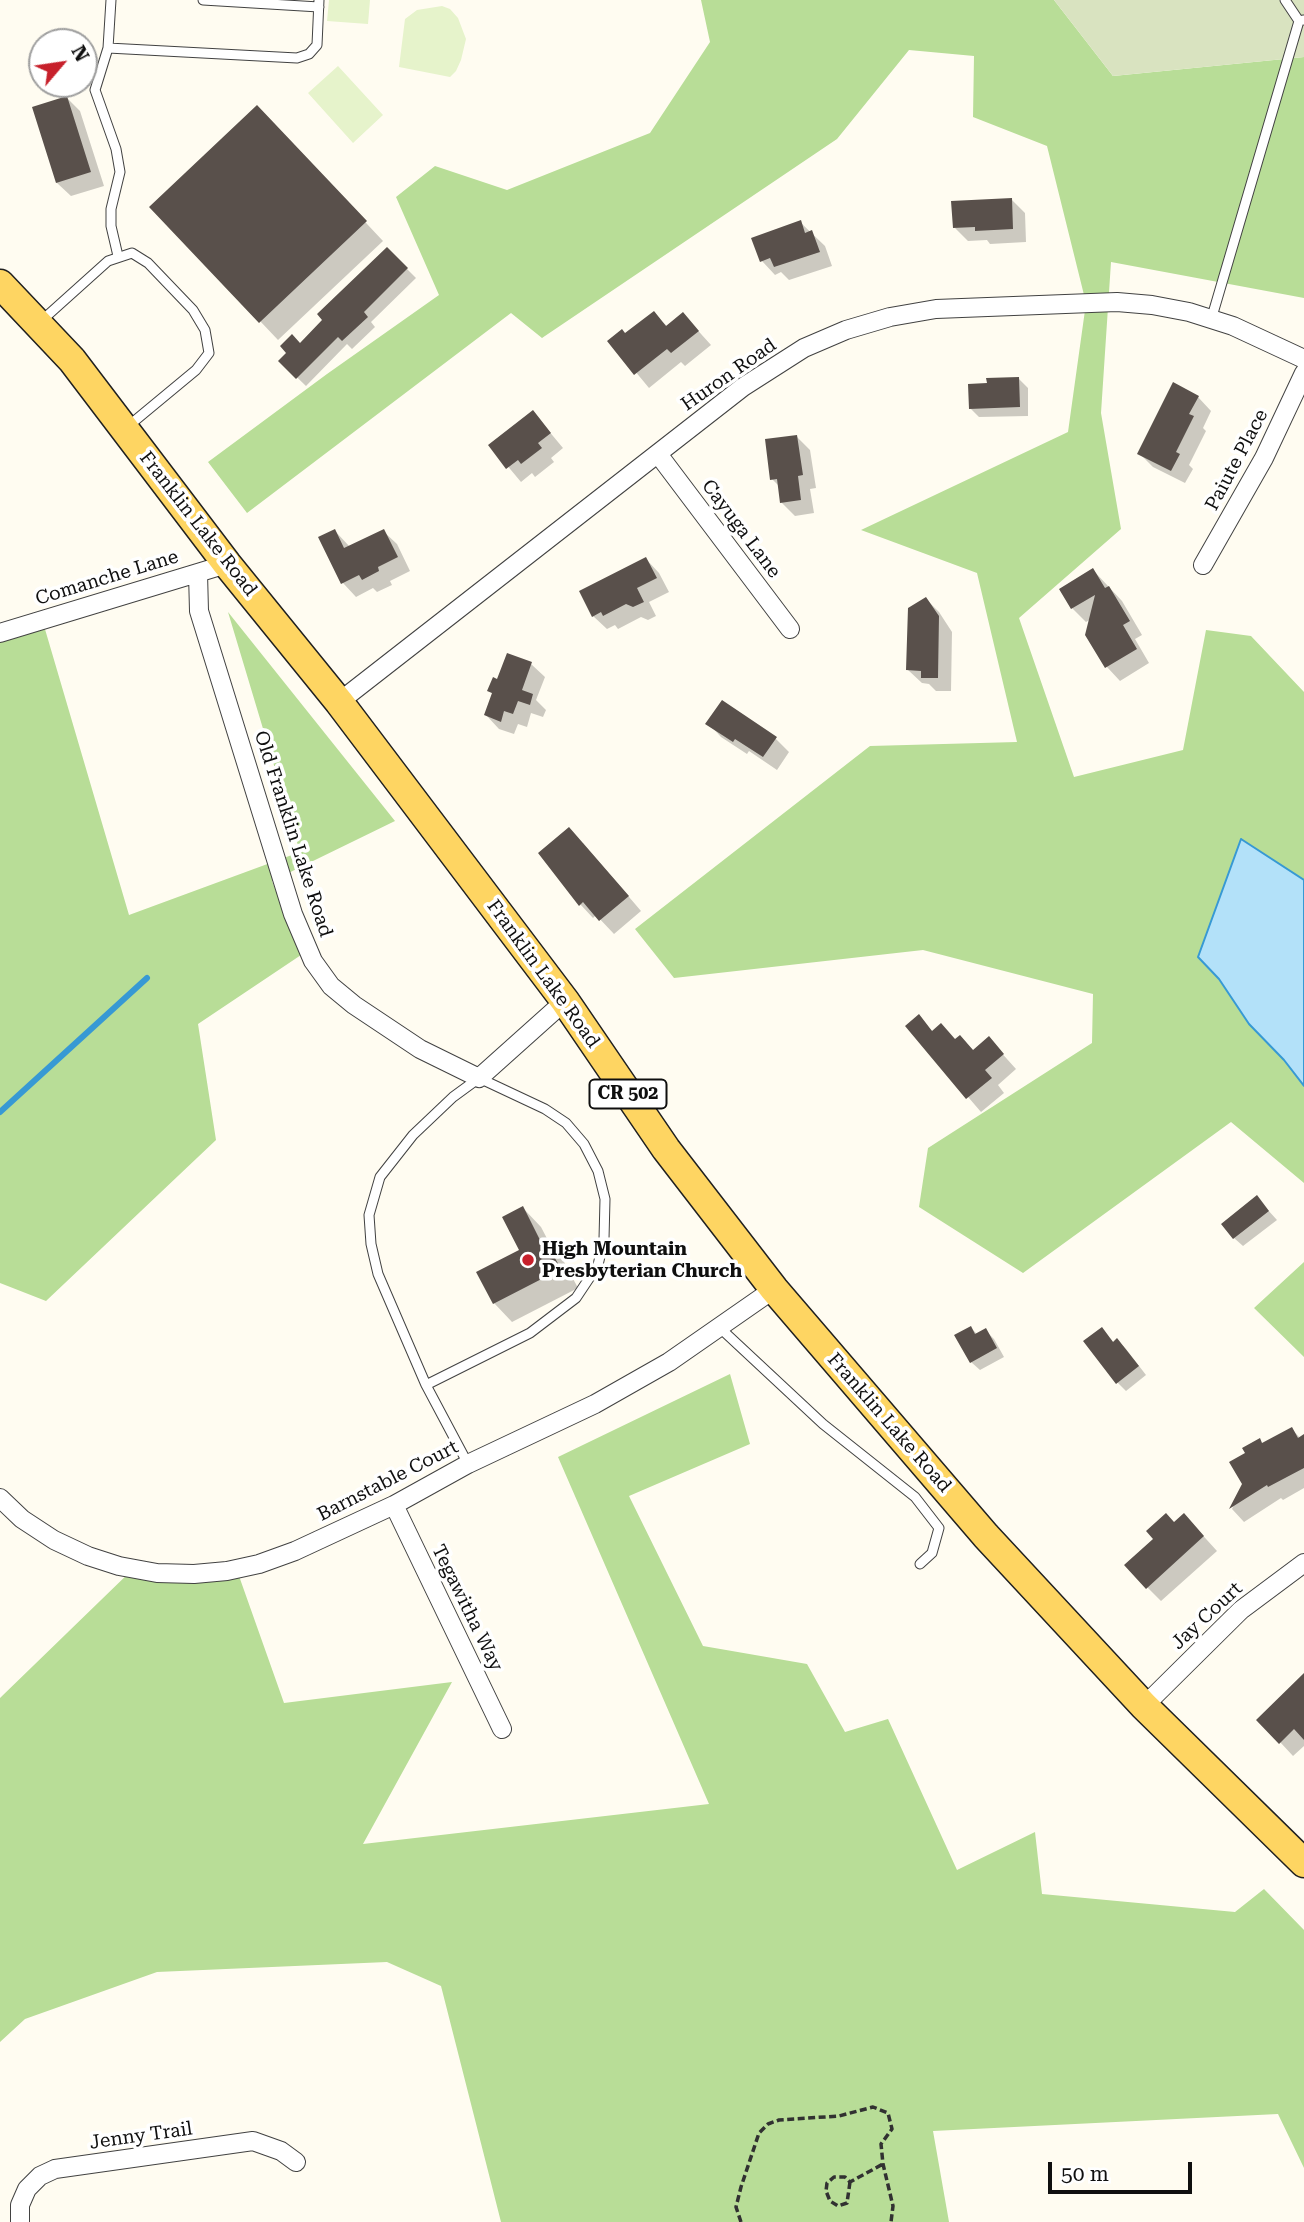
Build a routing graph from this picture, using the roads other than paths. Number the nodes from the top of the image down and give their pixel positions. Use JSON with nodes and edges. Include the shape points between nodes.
{"nodes":[{"id":1,"x":111,"y":0,"type":"edge"},
{"id":2,"x":203,"y":0,"type":"edge"},
{"id":3,"x":1285,"y":0,"type":"edge"},
{"id":4,"x":319,"y":3,"type":"edge"},
{"id":5,"x":1301,"y":20,"type":"edge"},
{"id":6,"x":108,"y":48,"type":"junction"},
{"id":7,"x":118,"y":256,"type":"junction"},
{"id":8,"x":0,"y":284,"type":"edge"},
{"id":9,"x":1211,"y":320,"type":"junction"},
{"id":10,"x":39,"y":324,"type":"junction"},
{"id":11,"x":1304,"y":359,"type":"edge"},
{"id":12,"x":1304,"y":373,"type":"edge"},
{"id":13,"x":125,"y":429,"type":"junction"},
{"id":14,"x":658,"y":454,"type":"junction"},
{"id":15,"x":227,"y":564,"type":"junction"},
{"id":16,"x":1203,"y":565,"type":"dead end"},
{"id":17,"x":198,"y":573,"type":"junction"},
{"id":18,"x":790,"y":629,"type":"dead end"},
{"id":19,"x":0,"y":633,"type":"edge"},
{"id":20,"x":339,"y":702,"type":"junction"},
{"id":21,"x":565,"y":1001,"type":"junction"},
{"id":22,"x":479,"y":1077,"type":"junction"},
{"id":23,"x":774,"y":1289,"type":"junction"},
{"id":24,"x":719,"y":1327,"type":"junction"},
{"id":25,"x":426,"y":1385,"type":"junction"},
{"id":26,"x":468,"y":1464,"type":"junction"},
{"id":27,"x":0,"y":1498,"type":"edge"},
{"id":28,"x":394,"y":1505,"type":"junction"},
{"id":29,"x":1304,"y":1563,"type":"edge"},
{"id":30,"x":920,"y":1564,"type":"dead end"},
{"id":31,"x":1144,"y":1706,"type":"junction"},
{"id":32,"x":502,"y":1729,"type":"dead end"},
{"id":33,"x":1304,"y":1863,"type":"edge"},
{"id":34,"x":296,"y":2162,"type":"dead end"},
{"id":35,"x":20,"y":2222,"type":"edge"}],
"edges":[{"from":1,"to":6,"type":"lane"},
{"from":2,"to":4,"type":"lane"},
{"from":3,"to":5,"type":"lane"},
{"from":4,"to":6,"type":"lane","via":[[317,45],[297,58]]},
{"from":5,"to":9,"type":"lane"},
{"from":6,"to":7,"type":"lane","via":[[95,90],[120,172],[111,209]]},
{"from":7,"to":10,"type":"lane"},
{"from":7,"to":13,"type":"lane","via":[[132,253],[148,263],[192,310],[205,330],[209,353],[196,370]]},
{"from":8,"to":10,"type":"main road","name":"Franklin Lake Road","number":"CR 502"},
{"from":9,"to":11,"type":"street","name":"Huron Road"},
{"from":9,"to":14,"type":"street","name":"Huron Road","via":[[1189,312],[1117,302],[936,310],[890,317],[804,348],[764,372]]},
{"from":10,"to":13,"type":"main road","name":"Franklin Lake Road","number":"CR 502"},
{"from":12,"to":16,"type":"street","name":"Paiute Place","via":[[1265,458]]},
{"from":13,"to":15,"type":"main road","name":"Franklin Lake Road","number":"CR 502"},
{"from":14,"to":18,"type":"street","name":"Cayuga Lane"},
{"from":14,"to":20,"type":"street","name":"Huron Road"},
{"from":15,"to":17,"type":"street","name":"Comanche Lane"},
{"from":15,"to":20,"type":"main road","name":"Franklin Lake Road","number":"CR 502"},
{"from":17,"to":19,"type":"street","name":"Comanche Lane"},
{"from":17,"to":22,"type":"street","name":"Old Franklin Lake Road","via":[[200,611],[293,914],[313,961],[331,986],[354,1005],[419,1049]]},
{"from":20,"to":21,"type":"main road","name":"Franklin Lake Road","number":"CR 502"},
{"from":21,"to":22,"type":"street"},
{"from":21,"to":23,"type":"main road","name":"Franklin Lake Road","number":"CR 502","via":[[666,1149]]},
{"from":22,"to":25,"type":"lane","via":[[413,1135],[380,1177],[369,1215],[378,1274]]},
{"from":22,"to":25,"type":"lane","via":[[545,1109],[566,1123],[584,1144],[605,1199],[604,1239],[598,1265],[576,1298],[530,1333]]},
{"from":23,"to":24,"type":"street","name":"Barnstable Court"},
{"from":23,"to":31,"type":"main road","name":"Franklin Lake Road","number":"CR 502","via":[[986,1536]]},
{"from":24,"to":26,"type":"street","name":"Barnstable Court","via":[[595,1404]]},
{"from":24,"to":30,"type":"lane","via":[[823,1424],[915,1497],[939,1528],[932,1553]]},
{"from":25,"to":26,"type":"lane"},
{"from":26,"to":28,"type":"street","name":"Barnstable Court"},
{"from":27,"to":28,"type":"street","name":"Barnstable Court","via":[[22,1519],[88,1556],[156,1573],[194,1574],[260,1564]]},
{"from":28,"to":32,"type":"street","name":"Tegawitha Way"},
{"from":29,"to":31,"type":"street","name":"Jay Court","via":[[1241,1610]]},
{"from":31,"to":33,"type":"main road","name":"Franklin Lake Road","number":"CR 502"},
{"from":34,"to":35,"type":"street","name":"Jenny Trail","via":[[253,2141],[55,2169],[27,2189],[20,2204]]}]}
